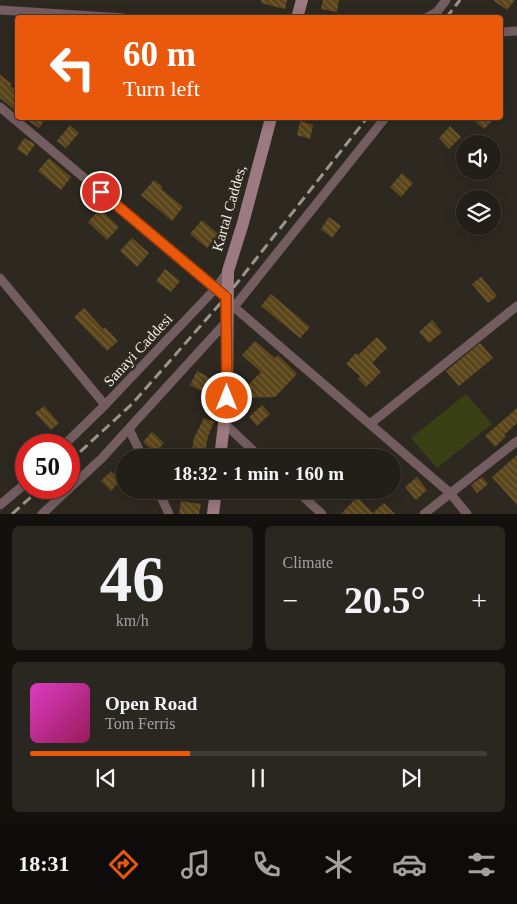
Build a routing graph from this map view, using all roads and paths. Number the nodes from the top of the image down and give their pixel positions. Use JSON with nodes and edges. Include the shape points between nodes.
{"nodes":[{"id":1,"x":302,"y":0,"type":"edge"},
{"id":2,"x":446,"y":0,"type":"edge"},
{"id":3,"x":0,"y":10,"type":"edge"},
{"id":4,"x":78,"y":15,"type":"edge"},
{"id":5,"x":298,"y":15,"type":"edge"},
{"id":6,"x":432,"y":15,"type":"edge"},
{"id":7,"x":517,"y":31,"type":"edge"},
{"id":8,"x":503,"y":32,"type":"edge"},
{"id":9,"x":0,"y":107,"type":"edge"},
{"id":10,"x":15,"y":120,"type":"edge"},
{"id":11,"x":16,"y":120,"type":"edge"},
{"id":12,"x":270,"y":120,"type":"edge"},
{"id":13,"x":383,"y":120,"type":"edge"},
{"id":14,"x":228,"y":271,"type":"junction"},
{"id":15,"x":0,"y":278,"type":"edge"},
{"id":16,"x":216,"y":288,"type":"junction"},
{"id":17,"x":230,"y":302,"type":"junction"},
{"id":18,"x":517,"y":306,"type":"edge"},
{"id":19,"x":227,"y":321,"type":"junction"},
{"id":20,"x":105,"y":405,"type":"junction"},
{"id":21,"x":224,"y":423,"type":"junction"},
{"id":22,"x":370,"y":424,"type":"junction"},
{"id":23,"x":129,"y":429,"type":"junction"},
{"id":24,"x":75,"y":434,"type":"edge"},
{"id":25,"x":517,"y":441,"type":"edge"},
{"id":26,"x":139,"y":449,"type":"edge"},
{"id":27,"x":221,"y":449,"type":"edge"},
{"id":28,"x":251,"y":449,"type":"edge"},
{"id":29,"x":15,"y":492,"type":"edge"},
{"id":30,"x":450,"y":493,"type":"junction"},
{"id":31,"x":162,"y":499,"type":"edge"},
{"id":32,"x":215,"y":499,"type":"edge"},
{"id":33,"x":306,"y":499,"type":"edge"},
{"id":34,"x":0,"y":505,"type":"edge"},
{"id":35,"x":42,"y":514,"type":"edge"},
{"id":36,"x":168,"y":514,"type":"edge"},
{"id":37,"x":213,"y":514,"type":"edge"},
{"id":38,"x":322,"y":514,"type":"edge"},
{"id":39,"x":424,"y":514,"type":"edge"},
{"id":40,"x":468,"y":514,"type":"edge"}],
"edges":[{"from":1,"to":5,"type":"main road"},
{"from":2,"to":6,"type":"street"},
{"from":3,"to":4,"type":"street"},
{"from":7,"to":8,"type":"street"},
{"from":9,"to":10,"type":"street"},
{"from":11,"to":16,"type":"street"},
{"from":12,"to":14,"type":"main road","name":"Kartal Caddes,"},
{"from":13,"to":17,"type":"street"},
{"from":14,"to":16,"type":"street","name":"Sanayi Caddesi"},
{"from":14,"to":17,"type":"main road","name":"Kartal Caddes,"},
{"from":15,"to":20,"type":"street"},
{"from":16,"to":17,"type":"street"},
{"from":16,"to":20,"type":"street","name":"Sanayi Caddesi"},
{"from":17,"to":19,"type":"main road","name":"Kartal Caddes,"},
{"from":17,"to":22,"type":"street"},
{"from":18,"to":22,"type":"street"},
{"from":19,"to":21,"type":"main road","name":"Kartal Caddes,"},
{"from":19,"to":23,"type":"street"},
{"from":20,"to":24,"type":"street","name":"Sanayi Caddesi"},
{"from":21,"to":27,"type":"main road","name":"Kartal Caddes,"},
{"from":21,"to":28,"type":"street"},
{"from":22,"to":30,"type":"street"},
{"from":23,"to":26,"type":"street"},
{"from":23,"to":35,"type":"street"},
{"from":25,"to":30,"type":"street"},
{"from":29,"to":34,"type":"street"},
{"from":30,"to":39,"type":"street"},
{"from":30,"to":40,"type":"street"},
{"from":31,"to":36,"type":"street"},
{"from":32,"to":37,"type":"main road"},
{"from":33,"to":38,"type":"street"}]}
